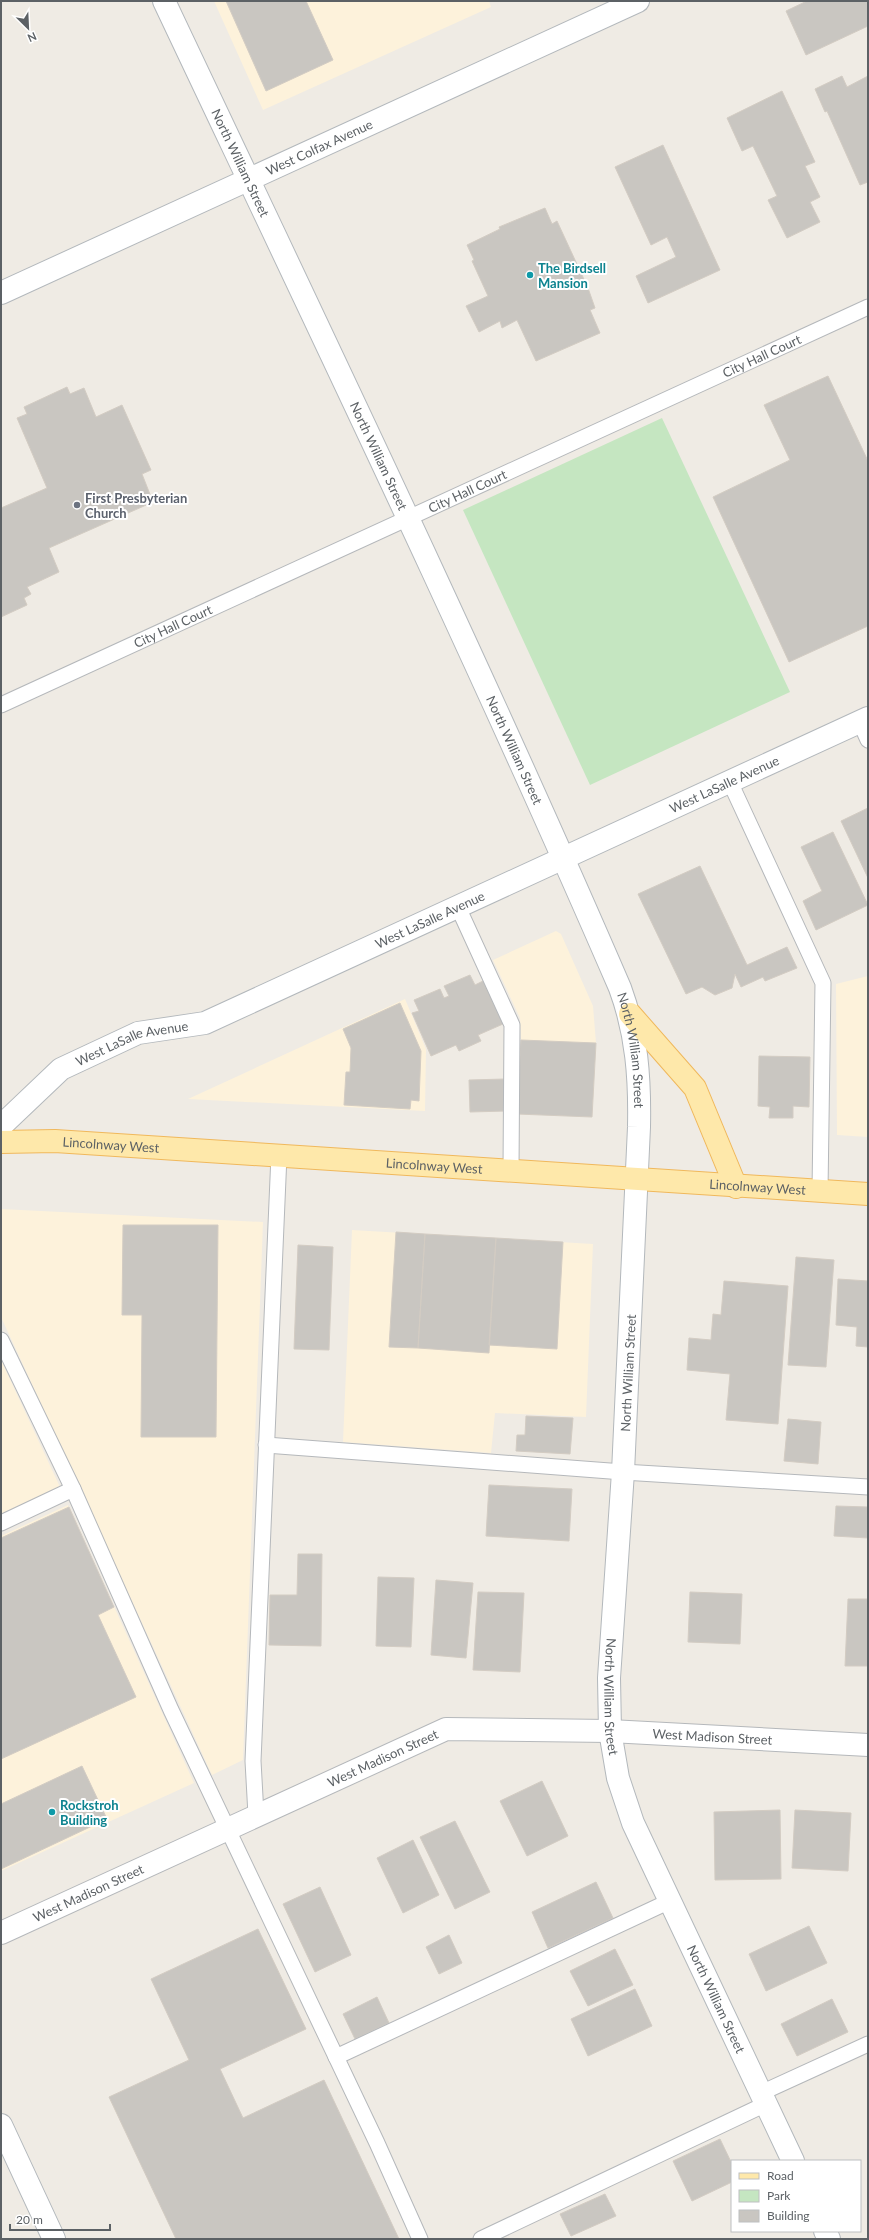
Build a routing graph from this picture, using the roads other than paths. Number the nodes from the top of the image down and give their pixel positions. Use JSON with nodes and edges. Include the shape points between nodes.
{"nodes":[{"id":1,"x":164,"y":1,"type":"edge"},
{"id":2,"x":638,"y":1,"type":"edge"},
{"id":3,"x":248,"y":179,"type":"junction"},
{"id":4,"x":1,"y":293,"type":"edge"},
{"id":5,"x":868,"y":307,"type":"edge"},
{"id":6,"x":407,"y":519,"type":"junction"},
{"id":7,"x":1,"y":705,"type":"edge"},
{"id":8,"x":865,"y":727,"type":"edge"},
{"id":9,"x":730,"y":782,"type":"junction"},
{"id":10,"x":564,"y":859,"type":"junction"},
{"id":11,"x":458,"y":907,"type":"junction"},
{"id":12,"x":630,"y":1014,"type":"junction"},
{"id":13,"x":1,"y":1126,"type":"edge"},
{"id":14,"x":1,"y":1142,"type":"edge"},
{"id":15,"x":279,"y":1155,"type":"junction"},
{"id":16,"x":510,"y":1170,"type":"junction"},
{"id":17,"x":638,"y":1179,"type":"junction"},
{"id":18,"x":736,"y":1186,"type":"junction"},
{"id":19,"x":820,"y":1191,"type":"junction"},
{"id":20,"x":868,"y":1194,"type":"edge"},
{"id":21,"x":1,"y":1340,"type":"edge"},
{"id":22,"x":266,"y":1444,"type":"junction"},
{"id":23,"x":623,"y":1472,"type":"junction"},
{"id":24,"x":868,"y":1487,"type":"edge"},
{"id":25,"x":73,"y":1489,"type":"junction"},
{"id":26,"x":1,"y":1523,"type":"edge"},
{"id":27,"x":610,"y":1731,"type":"junction"},
{"id":28,"x":868,"y":1745,"type":"edge"},
{"id":29,"x":256,"y":1815,"type":"junction"},
{"id":30,"x":229,"y":1828,"type":"junction"},
{"id":31,"x":670,"y":1901,"type":"junction"},
{"id":32,"x":1,"y":1933,"type":"edge"},
{"id":33,"x":868,"y":2044,"type":"edge"},
{"id":34,"x":336,"y":2057,"type":"junction"},
{"id":35,"x":763,"y":2098,"type":"junction"},
{"id":36,"x":1,"y":2125,"type":"edge"},
{"id":37,"x":792,"y":2160,"type":"edge"},
{"id":38,"x":54,"y":2239,"type":"edge"},
{"id":39,"x":420,"y":2239,"type":"edge"},
{"id":40,"x":480,"y":2239,"type":"edge"}],
"edges":[{"from":1,"to":3,"type":"street","name":"North William Street"},
{"from":2,"to":3,"type":"street","name":"West Colfax Avenue"},
{"from":3,"to":4,"type":"street","name":"West Colfax Avenue"},
{"from":3,"to":6,"type":"street","name":"North William Street"},
{"from":5,"to":6,"type":"lane","name":"City Hall Court"},
{"from":6,"to":7,"type":"lane","name":"City Hall Court"},
{"from":6,"to":10,"type":"street","name":"North William Street"},
{"from":8,"to":9,"type":"street","name":"West LaSalle Avenue"},
{"from":9,"to":10,"type":"street","name":"West LaSalle Avenue"},
{"from":9,"to":19,"type":"lane","via":[[823,983]]},
{"from":10,"to":11,"type":"street","name":"West LaSalle Avenue"},
{"from":10,"to":12,"type":"street","name":"North William Street"},
{"from":11,"to":13,"type":"street","name":"West LaSalle Avenue","via":[[205,1023],[138,1033],[61,1069]]},
{"from":11,"to":16,"type":"lane","via":[[512,1025]]},
{"from":12,"to":17,"type":"street","name":"North William Street","via":[[637,1048],[640,1095]]},
{"from":12,"to":18,"type":"main road","via":[[695,1088]]},
{"from":14,"to":15,"type":"main road","name":"Lincolnway West","via":[[55,1141]]},
{"from":15,"to":16,"type":"main road","name":"Lincolnway West"},
{"from":15,"to":22,"type":"lane"},
{"from":16,"to":17,"type":"main road","name":"Lincolnway West"},
{"from":17,"to":18,"type":"main road","name":"Lincolnway West"},
{"from":17,"to":23,"type":"street","name":"North William Street"},
{"from":18,"to":19,"type":"main road","name":"Lincolnway West"},
{"from":19,"to":20,"type":"main road","name":"Lincolnway West"},
{"from":21,"to":25,"type":"lane"},
{"from":22,"to":23,"type":"lane"},
{"from":22,"to":29,"type":"lane","via":[[253,1761]]},
{"from":23,"to":24,"type":"lane"},
{"from":23,"to":27,"type":"street","name":"North William Street","via":[[609,1678]]},
{"from":25,"to":26,"type":"lane"},
{"from":25,"to":30,"type":"lane","via":[[171,1710]]},
{"from":27,"to":28,"type":"street","name":"West Madison Street"},
{"from":27,"to":29,"type":"street","name":"West Madison Street","via":[[446,1729]]},
{"from":27,"to":31,"type":"street","name":"North William Street","via":[[618,1778],[633,1822]]},
{"from":29,"to":30,"type":"street","name":"West Madison Street"},
{"from":30,"to":32,"type":"street","name":"West Madison Street"},
{"from":30,"to":34,"type":"lane"},
{"from":31,"to":34,"type":"lane"},
{"from":31,"to":35,"type":"street","name":"North William Street"},
{"from":33,"to":35,"type":"lane"},
{"from":34,"to":39,"type":"lane"},
{"from":35,"to":37,"type":"street","name":"North William Street"},
{"from":35,"to":40,"type":"lane"},
{"from":36,"to":38,"type":"street"}]}
